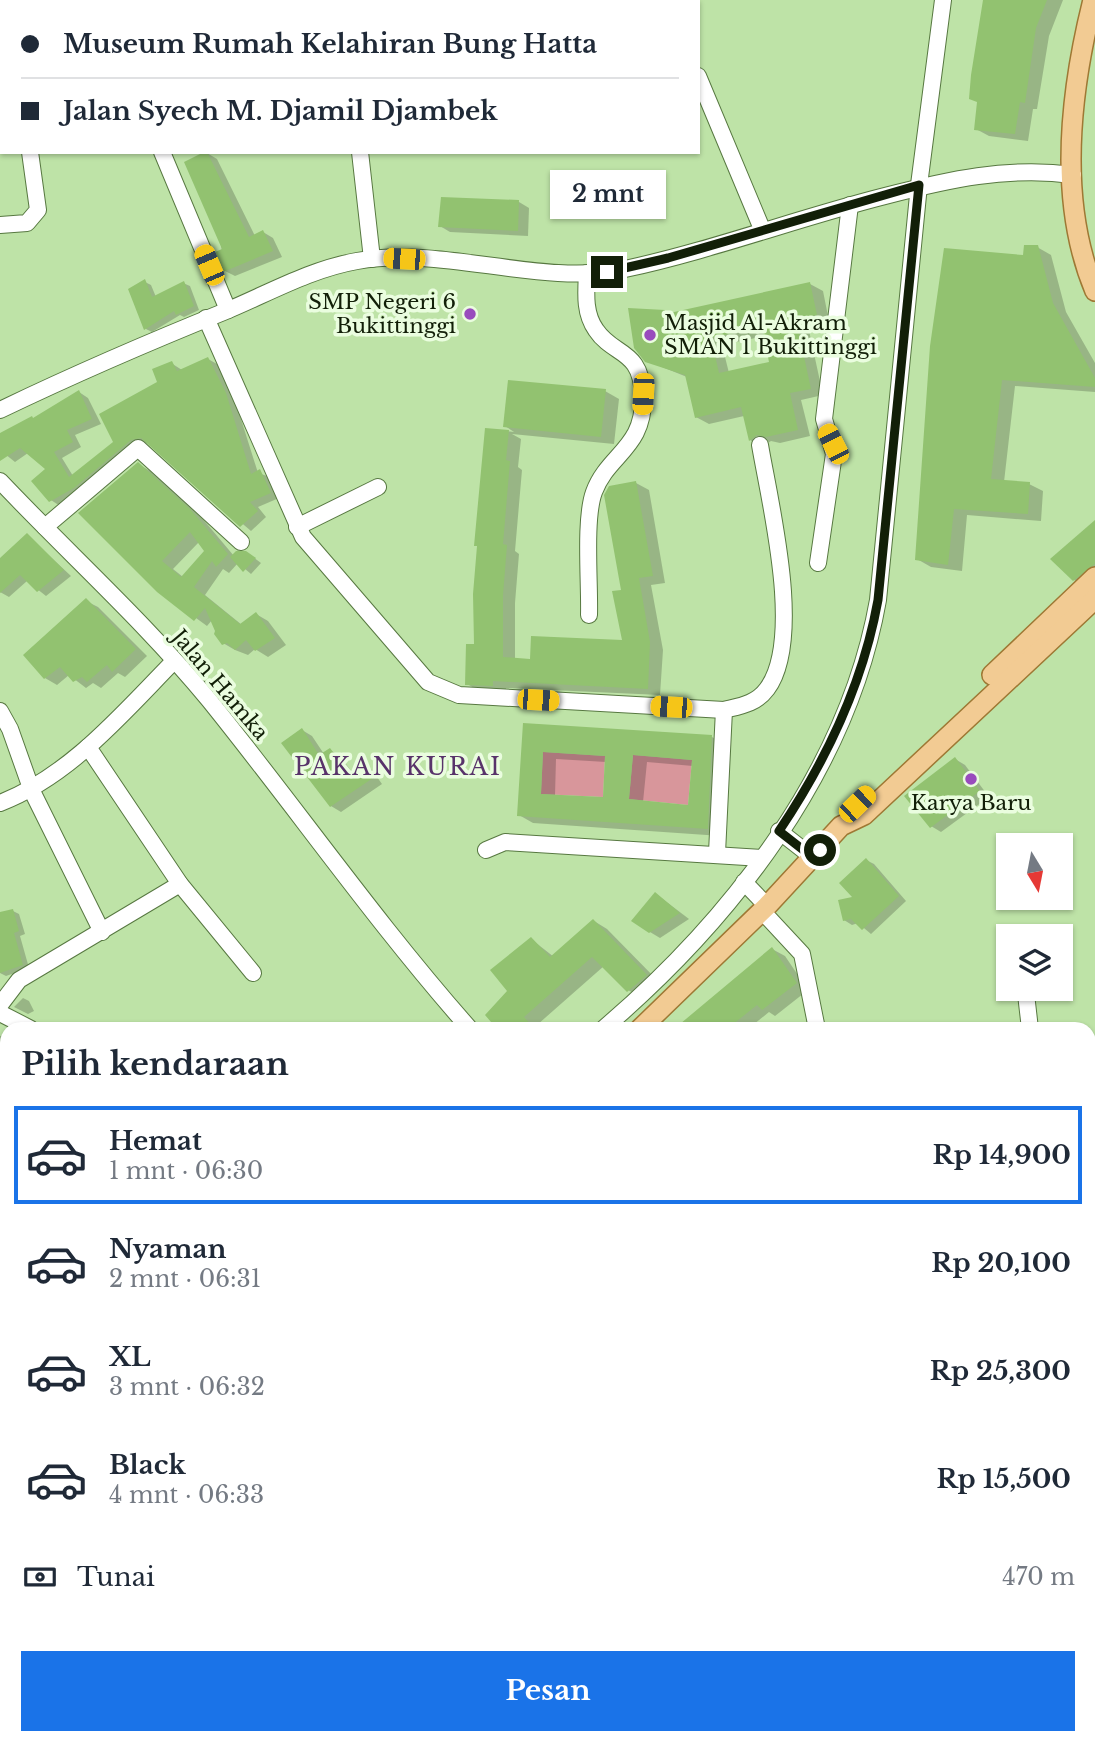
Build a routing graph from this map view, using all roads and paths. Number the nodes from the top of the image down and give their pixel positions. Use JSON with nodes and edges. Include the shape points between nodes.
{"nodes":[{"id":1,"x":943,"y":0,"type":"edge"},
{"id":2,"x":1093,"y":0,"type":"edge"},
{"id":3,"x":700,"y":85,"type":"edge"},
{"id":4,"x":706,"y":112,"type":"edge"},
{"id":5,"x":30,"y":154,"type":"edge"},
{"id":6,"x":163,"y":154,"type":"edge"},
{"id":7,"x":360,"y":154,"type":"edge"},
{"id":8,"x":1073,"y":175,"type":"junction"},
{"id":9,"x":919,"y":185,"type":"junction"},
{"id":10,"x":850,"y":205,"type":"junction"},
{"id":11,"x":0,"y":225,"type":"edge"},
{"id":12,"x":762,"y":229,"type":"junction"},
{"id":13,"x":372,"y":259,"type":"junction"},
{"id":14,"x":587,"y":273,"type":"junction"},
{"id":15,"x":1095,"y":291,"type":"edge"},
{"id":16,"x":228,"y":310,"type":"junction"},
{"id":17,"x":206,"y":318,"type":"junction"},
{"id":18,"x":0,"y":410,"type":"edge"},
{"id":19,"x":760,"y":445,"type":"dead end"},
{"id":20,"x":0,"y":481,"type":"edge"},
{"id":21,"x":379,"y":487,"type":"dead end"},
{"id":22,"x":45,"y":527,"type":"junction"},
{"id":23,"x":297,"y":527,"type":"junction"},
{"id":24,"x":241,"y":542,"type":"dead end"},
{"id":25,"x":817,"y":563,"type":"dead end"},
{"id":26,"x":1095,"y":578,"type":"edge"},
{"id":27,"x":1095,"y":599,"type":"edge"},
{"id":28,"x":589,"y":615,"type":"dead end"},
{"id":29,"x":174,"y":661,"type":"junction"},
{"id":30,"x":724,"y":710,"type":"junction"},
{"id":31,"x":0,"y":711,"type":"edge"},
{"id":32,"x":88,"y":747,"type":"junction"},
{"id":33,"x":32,"y":790,"type":"junction"},
{"id":34,"x":0,"y":803,"type":"edge"},
{"id":35,"x":841,"y":826,"type":"junction"},
{"id":36,"x":779,"y":831,"type":"junction"},
{"id":37,"x":486,"y":850,"type":"dead end"},
{"id":38,"x":717,"y":853,"type":"junction"},
{"id":39,"x":811,"y":856,"type":"junction"},
{"id":40,"x":762,"y":858,"type":"junction"},
{"id":41,"x":744,"y":883,"type":"junction"},
{"id":42,"x":180,"y":884,"type":"junction"},
{"id":43,"x":765,"y":909,"type":"junction"},
{"id":44,"x":102,"y":933,"type":"junction"},
{"id":45,"x":253,"y":974,"type":"dead end"},
{"id":46,"x":1027,"y":1001,"type":"edge"},
{"id":47,"x":0,"y":1006,"type":"edge"},
{"id":48,"x":0,"y":1013,"type":"edge"},
{"id":49,"x":17,"y":1022,"type":"edge"},
{"id":50,"x":465,"y":1022,"type":"edge"},
{"id":51,"x":610,"y":1022,"type":"edge"},
{"id":52,"x":647,"y":1022,"type":"edge"},
{"id":53,"x":816,"y":1022,"type":"edge"},
{"id":54,"x":1029,"y":1022,"type":"edge"}],
"edges":[{"from":1,"to":9,"type":"street"},
{"from":2,"to":8,"type":"main road","via":[[1077,89]]},
{"from":3,"to":4,"type":"street"},
{"from":4,"to":12,"type":"street"},
{"from":5,"to":11,"type":"street","via":[[38,210],[27,223]]},
{"from":6,"to":16,"type":"street"},
{"from":7,"to":13,"type":"street"},
{"from":8,"to":9,"type":"street","via":[[994,173]]},
{"from":8,"to":15,"type":"main road","via":[[1076,227]]},
{"from":9,"to":10,"type":"street"},
{"from":9,"to":36,"type":"street","via":[[871,641],[822,763]]},
{"from":10,"to":12,"type":"street"},
{"from":10,"to":25,"type":"street","via":[[824,419],[834,454]]},
{"from":12,"to":14,"type":"street","via":[[647,264]]},
{"from":13,"to":14,"type":"street"},
{"from":13,"to":16,"type":"street","via":[[285,284]]},
{"from":14,"to":28,"type":"street","via":[[589,316],[596,331],[635,364],[643,394],[642,421],[631,444],[598,483],[591,502]]},
{"from":16,"to":17,"type":"street"},
{"from":17,"to":18,"type":"street"},
{"from":17,"to":23,"type":"street"},
{"from":19,"to":30,"type":"street","via":[[783,577],[782,636],[767,689],[750,704]]},
{"from":20,"to":22,"type":"street","name":"Jalan Hamka"},
{"from":21,"to":23,"type":"street"},
{"from":22,"to":24,"type":"street","via":[[138,449]]},
{"from":22,"to":29,"type":"street","name":"Jalan Hamka"},
{"from":23,"to":30,"type":"street","via":[[428,682],[443,691]]},
{"from":26,"to":35,"type":"main road","via":[[857,804]]},
{"from":27,"to":35,"type":"main road","via":[[864,815]]},
{"from":29,"to":32,"type":"street"},
{"from":29,"to":50,"type":"street","name":"Jalan Hamka","via":[[410,961]]},
{"from":30,"to":38,"type":"street"},
{"from":31,"to":33,"type":"street"},
{"from":32,"to":33,"type":"street"},
{"from":32,"to":42,"type":"street"},
{"from":33,"to":34,"type":"street"},
{"from":33,"to":44,"type":"street"},
{"from":35,"to":39,"type":"main road"},
{"from":36,"to":39,"type":"street"},
{"from":36,"to":40,"type":"street"},
{"from":37,"to":38,"type":"street","via":[[505,842]]},
{"from":38,"to":40,"type":"street"},
{"from":39,"to":43,"type":"main road"},
{"from":40,"to":41,"type":"street"},
{"from":41,"to":43,"type":"street"},
{"from":41,"to":51,"type":"street","via":[[683,952]]},
{"from":42,"to":44,"type":"street"},
{"from":42,"to":45,"type":"street"},
{"from":43,"to":52,"type":"main road"},
{"from":43,"to":53,"type":"street","via":[[802,954]]},
{"from":44,"to":47,"type":"street","via":[[19,980]]},
{"from":46,"to":54,"type":"street"},
{"from":48,"to":49,"type":"street"}]}
